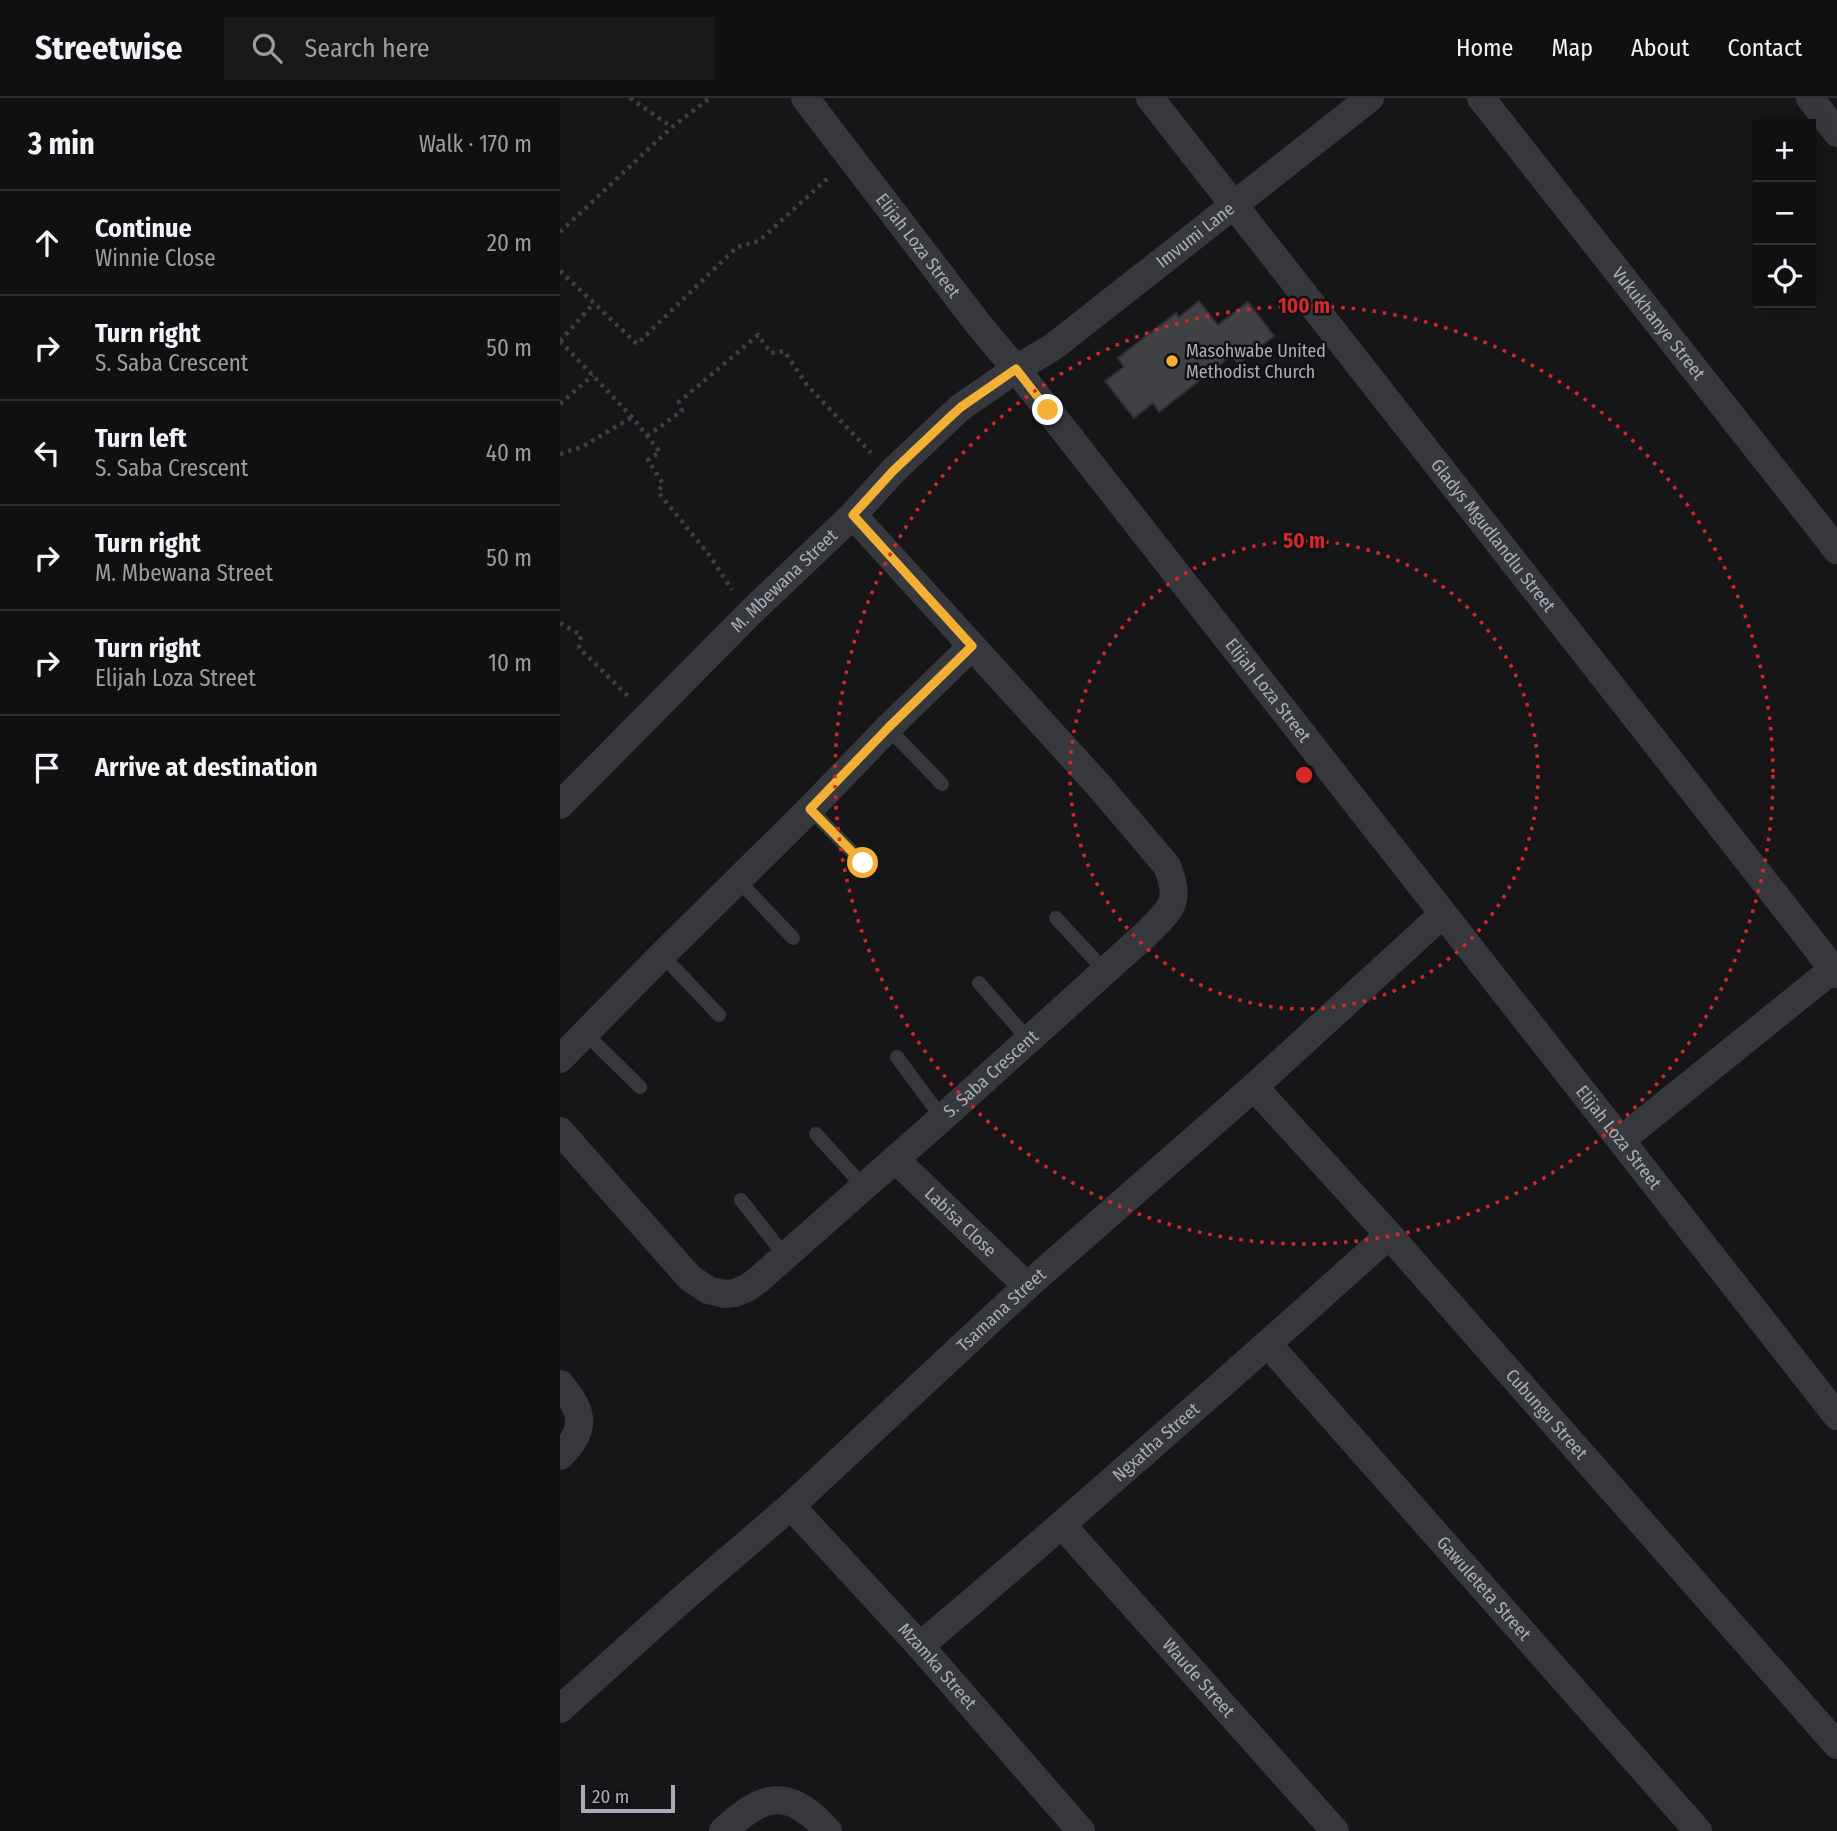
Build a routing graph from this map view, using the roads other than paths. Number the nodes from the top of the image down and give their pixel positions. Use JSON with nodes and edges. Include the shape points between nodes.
{"nodes":[{"id":1,"x":805,"y":98,"type":"edge"},
{"id":2,"x":1150,"y":98,"type":"edge"},
{"id":3,"x":1370,"y":98,"type":"edge"},
{"id":4,"x":1481,"y":98,"type":"edge"},
{"id":5,"x":1810,"y":98,"type":"edge"},
{"id":6,"x":1837,"y":133,"type":"edge"},
{"id":7,"x":1234,"y":206,"type":"junction"},
{"id":8,"x":1016,"y":369,"type":"junction"},
{"id":9,"x":853,"y":515,"type":"junction"},
{"id":10,"x":1834,"y":539,"type":"edge"},
{"id":11,"x":972,"y":646,"type":"junction"},
{"id":12,"x":888,"y":728,"type":"junction"},
{"id":13,"x":942,"y":784,"type":"dead end"},
{"id":14,"x":560,"y":804,"type":"edge"},
{"id":15,"x":810,"y":809,"type":"junction"},
{"id":16,"x":863,"y":863,"type":"dead end"},
{"id":17,"x":738,"y":880,"type":"junction"},
{"id":18,"x":1443,"y":914,"type":"junction"},
{"id":19,"x":1056,"y":918,"type":"dead end"},
{"id":20,"x":793,"y":938,"type":"dead end"},
{"id":21,"x":662,"y":954,"type":"junction"},
{"id":22,"x":1836,"y":970,"type":"edge"},
{"id":23,"x":1105,"y":971,"type":"junction"},
{"id":24,"x":979,"y":984,"type":"dead end"},
{"id":25,"x":719,"y":1015,"type":"dead end"},
{"id":26,"x":585,"y":1033,"type":"junction"},
{"id":27,"x":1028,"y":1039,"type":"junction"},
{"id":28,"x":897,"y":1058,"type":"dead end"},
{"id":29,"x":560,"y":1059,"type":"edge"},
{"id":30,"x":640,"y":1087,"type":"dead end"},
{"id":31,"x":1254,"y":1087,"type":"junction"},
{"id":32,"x":942,"y":1118,"type":"junction"},
{"id":33,"x":560,"y":1131,"type":"edge"},
{"id":34,"x":816,"y":1134,"type":"dead end"},
{"id":35,"x":1621,"y":1140,"type":"junction"},
{"id":36,"x":895,"y":1159,"type":"junction"},
{"id":37,"x":863,"y":1186,"type":"junction"},
{"id":38,"x":741,"y":1200,"type":"dead end"},
{"id":39,"x":1389,"y":1235,"type":"junction"},
{"id":40,"x":785,"y":1256,"type":"junction"},
{"id":41,"x":1027,"y":1286,"type":"junction"},
{"id":42,"x":1268,"y":1345,"type":"junction"},
{"id":43,"x":560,"y":1384,"type":"edge"},
{"id":44,"x":1837,"y":1416,"type":"edge"},
{"id":45,"x":560,"y":1456,"type":"edge"},
{"id":46,"x":791,"y":1506,"type":"junction"},
{"id":47,"x":1062,"y":1525,"type":"junction"},
{"id":48,"x":920,"y":1646,"type":"junction"},
{"id":49,"x":560,"y":1709,"type":"edge"},
{"id":50,"x":1837,"y":1745,"type":"edge"},
{"id":51,"x":723,"y":1831,"type":"edge"},
{"id":52,"x":828,"y":1831,"type":"edge"},
{"id":53,"x":1081,"y":1831,"type":"edge"},
{"id":54,"x":1335,"y":1831,"type":"edge"},
{"id":55,"x":1698,"y":1831,"type":"edge"}],
"edges":[{"from":1,"to":8,"type":"street","name":"Elijah Loza Street"},
{"from":2,"to":7,"type":"street","name":"Gladys Mgudlandlu Street"},
{"from":3,"to":7,"type":"street","name":"Imvumi Lane"},
{"from":4,"to":10,"type":"street","name":"Vukukhanye Street"},
{"from":5,"to":6,"type":"street"},
{"from":7,"to":8,"type":"street","name":"Imvumi Lane","via":[[1053,347]]},
{"from":7,"to":22,"type":"street","name":"Gladys Mgudlandlu Street"},
{"from":8,"to":9,"type":"street","name":"M. Mbewana Street","via":[[961,407]]},
{"from":8,"to":18,"type":"street","name":"Elijah Loza Street"},
{"from":9,"to":11,"type":"street","name":"S. Saba Crescent"},
{"from":9,"to":14,"type":"street","name":"M. Mbewana Street"},
{"from":11,"to":12,"type":"street"},
{"from":11,"to":23,"type":"street","name":"S. Saba Crescent","via":[[1167,866],[1175,894],[1171,906]]},
{"from":12,"to":13,"type":"lane"},
{"from":12,"to":15,"type":"street"},
{"from":15,"to":16,"type":"lane"},
{"from":15,"to":17,"type":"street"},
{"from":17,"to":20,"type":"lane"},
{"from":17,"to":21,"type":"street"},
{"from":18,"to":31,"type":"street","name":"Tsamana Street"},
{"from":18,"to":35,"type":"street","name":"Elijah Loza Street"},
{"from":19,"to":23,"type":"lane"},
{"from":21,"to":25,"type":"lane"},
{"from":21,"to":26,"type":"street"},
{"from":22,"to":35,"type":"street"},
{"from":23,"to":27,"type":"street","name":"S. Saba Crescent"},
{"from":24,"to":27,"type":"lane"},
{"from":26,"to":29,"type":"street"},
{"from":26,"to":30,"type":"lane"},
{"from":27,"to":32,"type":"street","name":"S. Saba Crescent"},
{"from":28,"to":32,"type":"lane"},
{"from":31,"to":39,"type":"street","name":"Cubungu Street"},
{"from":31,"to":41,"type":"street","name":"Tsamana Street"},
{"from":32,"to":36,"type":"street","name":"S. Saba Crescent"},
{"from":33,"to":40,"type":"street","name":"S. Saba Crescent","via":[[690,1278],[708,1290],[735,1293]]},
{"from":34,"to":37,"type":"lane"},
{"from":35,"to":44,"type":"street","name":"Elijah Loza Street"},
{"from":36,"to":37,"type":"street","name":"S. Saba Crescent"},
{"from":36,"to":41,"type":"street","name":"Labisa Close"},
{"from":37,"to":40,"type":"street","name":"S. Saba Crescent"},
{"from":38,"to":40,"type":"lane"},
{"from":39,"to":42,"type":"street","name":"Ngxatha Street"},
{"from":39,"to":50,"type":"street","name":"Cubungu Street"},
{"from":41,"to":46,"type":"street","name":"Tsamana Street"},
{"from":42,"to":47,"type":"street","name":"Ngxatha Street"},
{"from":42,"to":55,"type":"street","name":"Gawuleteta Street"},
{"from":43,"to":45,"type":"street","via":[[573,1399],[579,1421],[573,1441]]},
{"from":46,"to":48,"type":"street","name":"Mzamka Street"},
{"from":46,"to":49,"type":"street","name":"Tsamana Street"},
{"from":47,"to":48,"type":"street","name":"Ngxatha Street"},
{"from":47,"to":54,"type":"street","name":"Waude Street"},
{"from":48,"to":53,"type":"street","name":"Mzamka Street"},
{"from":51,"to":52,"type":"street","via":[[750,1808],[773,1800],[811,1814]]}]}
